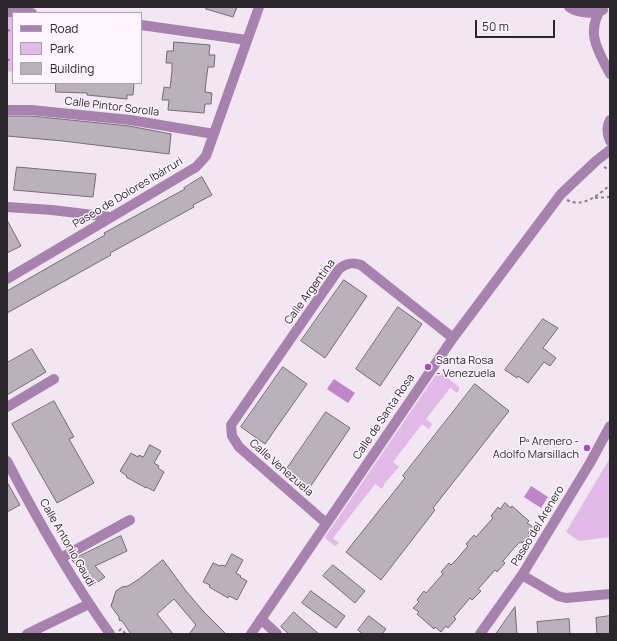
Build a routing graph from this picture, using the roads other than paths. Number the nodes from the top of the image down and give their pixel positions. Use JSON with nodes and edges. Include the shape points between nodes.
{"nodes":[{"id":1,"x":259,"y":7,"type":"edge"},
{"id":2,"x":608,"y":7,"type":"edge"},
{"id":3,"x":572,"y":9,"type":"edge"},
{"id":4,"x":600,"y":10,"type":"edge"},
{"id":5,"x":142,"y":25,"type":"edge"},
{"id":6,"x":247,"y":40,"type":"junction"},
{"id":7,"x":610,"y":74,"type":"edge"},
{"id":8,"x":7,"y":110,"type":"edge"},
{"id":9,"x":610,"y":120,"type":"edge"},
{"id":10,"x":214,"y":134,"type":"junction"},
{"id":11,"x":610,"y":141,"type":"edge"},
{"id":12,"x":610,"y":150,"type":"edge"},
{"id":13,"x":7,"y":207,"type":"edge"},
{"id":14,"x":110,"y":217,"type":"junction"},
{"id":15,"x":7,"y":280,"type":"edge"},
{"id":16,"x":453,"y":338,"type":"junction"},
{"id":17,"x":54,"y":379,"type":"dead end"},
{"id":18,"x":7,"y":407,"type":"edge"},
{"id":19,"x":231,"y":425,"type":"joint"},
{"id":20,"x":610,"y":426,"type":"edge"},
{"id":21,"x":7,"y":462,"type":"edge"},
{"id":22,"x":130,"y":520,"type":"dead end"},
{"id":23,"x":326,"y":523,"type":"junction"},
{"id":24,"x":61,"y":558,"type":"junction"},
{"id":25,"x":522,"y":575,"type":"junction"},
{"id":26,"x":610,"y":594,"type":"edge"},
{"id":27,"x":89,"y":604,"type":"junction"},
{"id":28,"x":261,"y":619,"type":"junction"},
{"id":29,"x":27,"y":634,"type":"edge"},
{"id":30,"x":110,"y":634,"type":"edge"},
{"id":31,"x":250,"y":634,"type":"edge"},
{"id":32,"x":277,"y":634,"type":"edge"},
{"id":33,"x":480,"y":634,"type":"edge"}],
"edges":[{"from":1,"to":6,"type":"street","name":"Paseo de Dolores Ibárruri"},
{"from":2,"to":4,"type":"street"},
{"from":3,"to":4,"type":"street"},
{"from":4,"to":7,"type":"street","via":[[593,38]]},
{"from":5,"to":6,"type":"street"},
{"from":6,"to":10,"type":"street","name":"Paseo de Dolores Ibárruri"},
{"from":8,"to":10,"type":"street","name":"Calle Pintor Sorolla","via":[[130,120]]},
{"from":9,"to":11,"type":"street","via":[[607,129]]},
{"from":10,"to":14,"type":"street","name":"Paseo de Dolores Ibárruri","via":[[206,156],[196,167]]},
{"from":12,"to":16,"type":"street","name":"Calle de Santa Rosa","via":[[561,194]]},
{"from":13,"to":14,"type":"street"},
{"from":14,"to":15,"type":"street","name":"Paseo de Dolores Ibárruri"},
{"from":16,"to":19,"type":"street","name":"Calle Argentina","via":[[361,266],[354,263],[345,264],[339,269]]},
{"from":16,"to":23,"type":"street","name":"Calle de Santa Rosa"},
{"from":17,"to":18,"type":"street"},
{"from":19,"to":23,"type":"street","name":"Calle Venezuela","via":[[232,436],[239,447]]},
{"from":20,"to":25,"type":"street","name":"Paseo del Arenero"},
{"from":21,"to":24,"type":"street","name":"Calle Antonio Gaudí"},
{"from":22,"to":24,"type":"street"},
{"from":23,"to":28,"type":"street","name":"Calle de Santa Rosa"},
{"from":24,"to":27,"type":"street","name":"Calle Antonio Gaudí"},
{"from":25,"to":26,"type":"street","via":[[566,598]]},
{"from":25,"to":33,"type":"street","name":"Paseo del Arenero"},
{"from":27,"to":29,"type":"street"},
{"from":27,"to":30,"type":"street","name":"Calle Antonio Gaudí"},
{"from":28,"to":31,"type":"street","name":"Calle de Santa Rosa"},
{"from":28,"to":32,"type":"street"}]}
